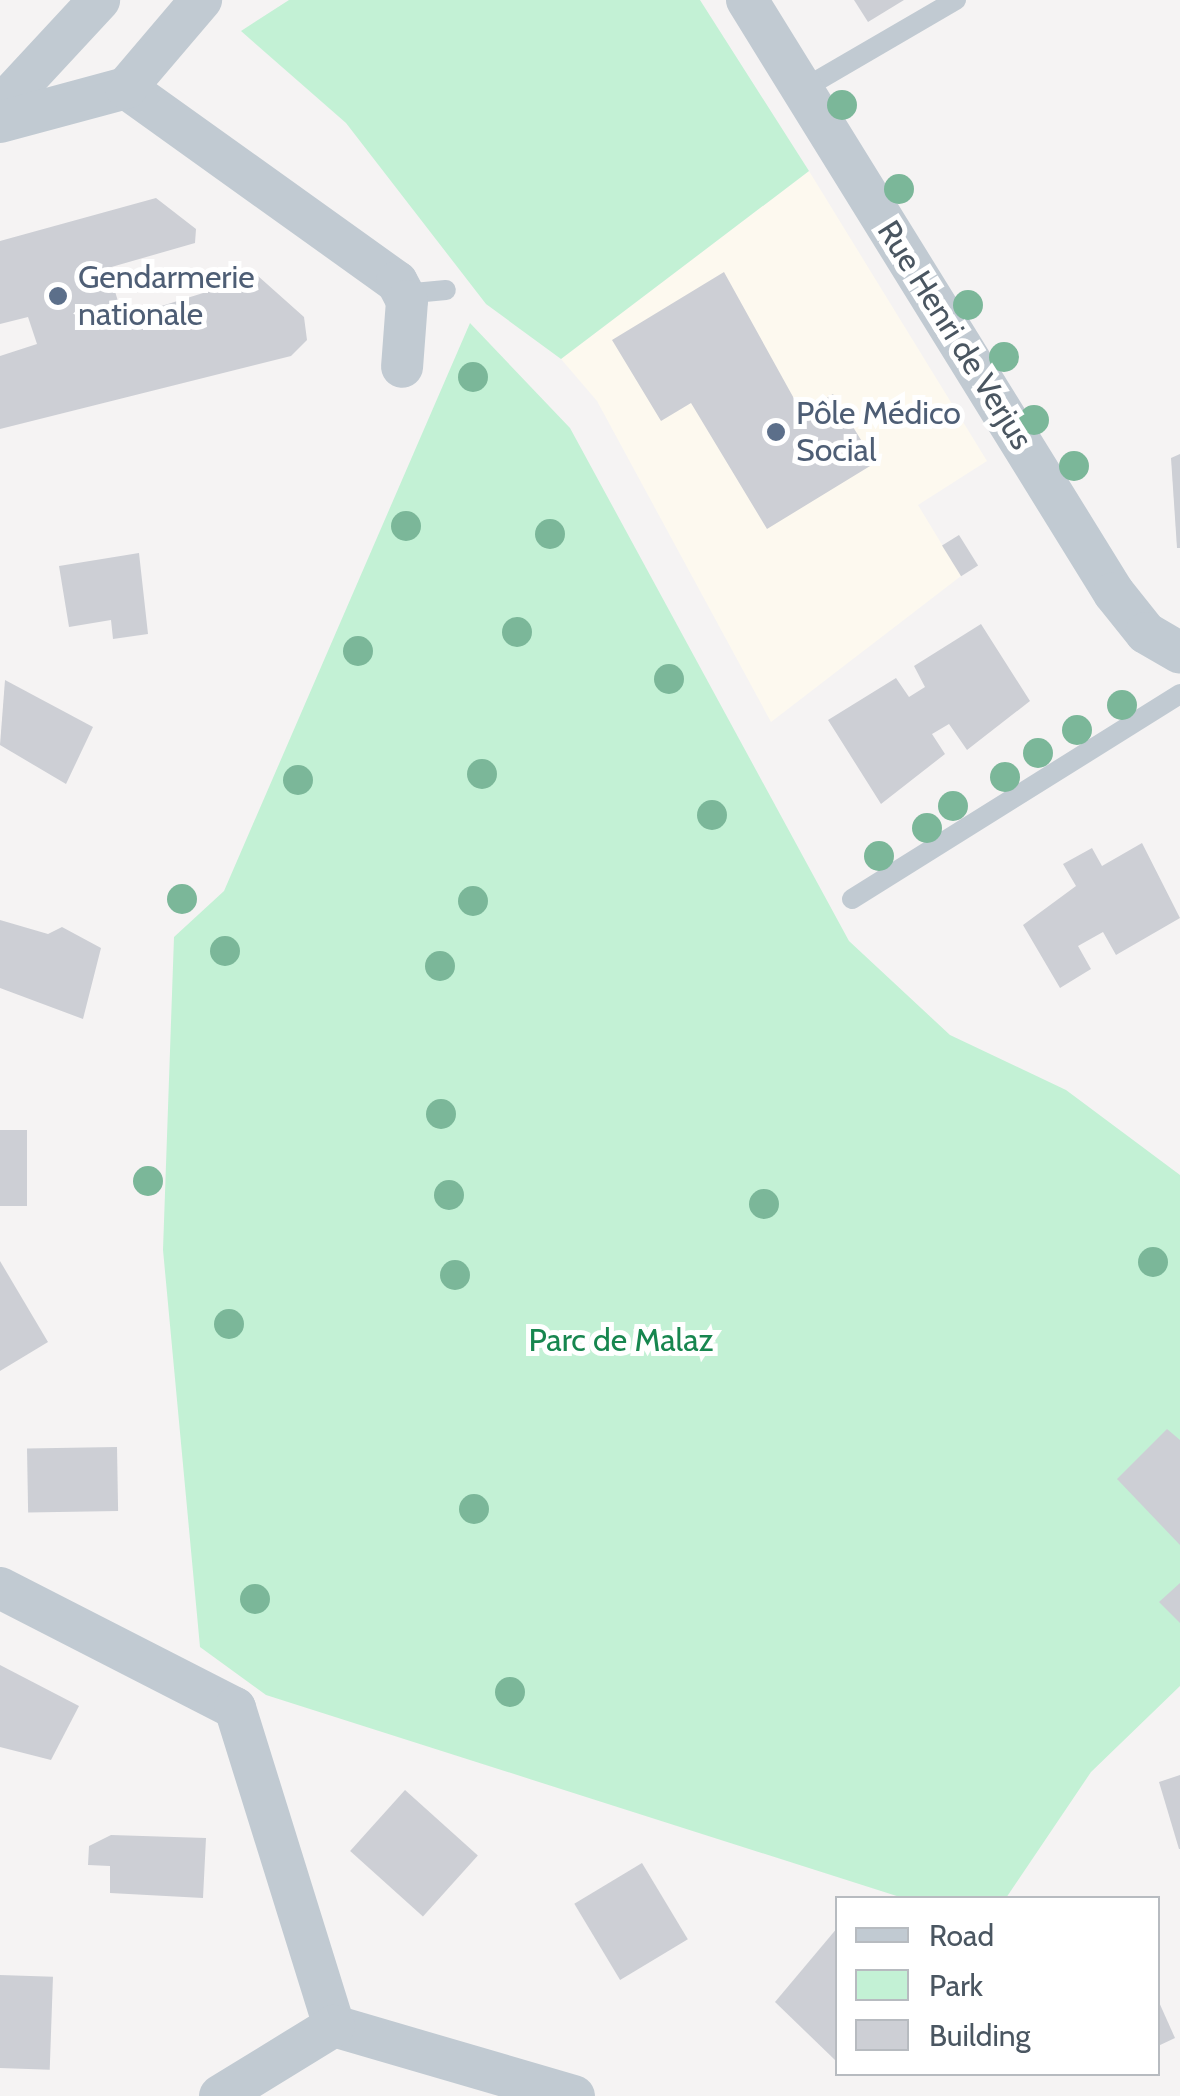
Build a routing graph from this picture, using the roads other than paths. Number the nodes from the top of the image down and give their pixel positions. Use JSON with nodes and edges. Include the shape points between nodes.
{"nodes":[{"id":1,"x":100,"y":0,"type":"edge"},
{"id":2,"x":201,"y":0,"type":"edge"},
{"id":3,"x":747,"y":0,"type":"edge"},
{"id":4,"x":956,"y":0,"type":"edge"},
{"id":5,"x":126,"y":88,"type":"junction"},
{"id":6,"x":803,"y":90,"type":"junction"},
{"id":7,"x":0,"y":107,"type":"edge"},
{"id":8,"x":0,"y":122,"type":"edge"},
{"id":9,"x":446,"y":290,"type":"dead end"},
{"id":10,"x":403,"y":294,"type":"junction"},
{"id":11,"x":402,"y":367,"type":"dead end"},
{"id":12,"x":1180,"y":653,"type":"edge"},
{"id":13,"x":1180,"y":694,"type":"edge"},
{"id":14,"x":852,"y":899,"type":"dead end"},
{"id":15,"x":0,"y":1588,"type":"edge"},
{"id":16,"x":334,"y":2026,"type":"junction"},
{"id":17,"x":220,"y":2096,"type":"edge"},
{"id":18,"x":574,"y":2096,"type":"edge"}],
"edges":[{"from":1,"to":7,"type":"street","via":[[70,21]]},
{"from":2,"to":5,"type":"street"},
{"from":3,"to":6,"type":"street","name":"Rue Henri de Verjus"},
{"from":4,"to":6,"type":"lane"},
{"from":5,"to":8,"type":"street"},
{"from":5,"to":10,"type":"street"},
{"from":6,"to":12,"type":"street","name":"Rue Henri de Verjus","via":[[1114,593],[1146,633]]},
{"from":9,"to":10,"type":"lane"},
{"from":10,"to":11,"type":"street"},
{"from":13,"to":14,"type":"lane"},
{"from":15,"to":16,"type":"street","via":[[235,1708]]},
{"from":16,"to":17,"type":"street"},
{"from":16,"to":18,"type":"street"}]}
